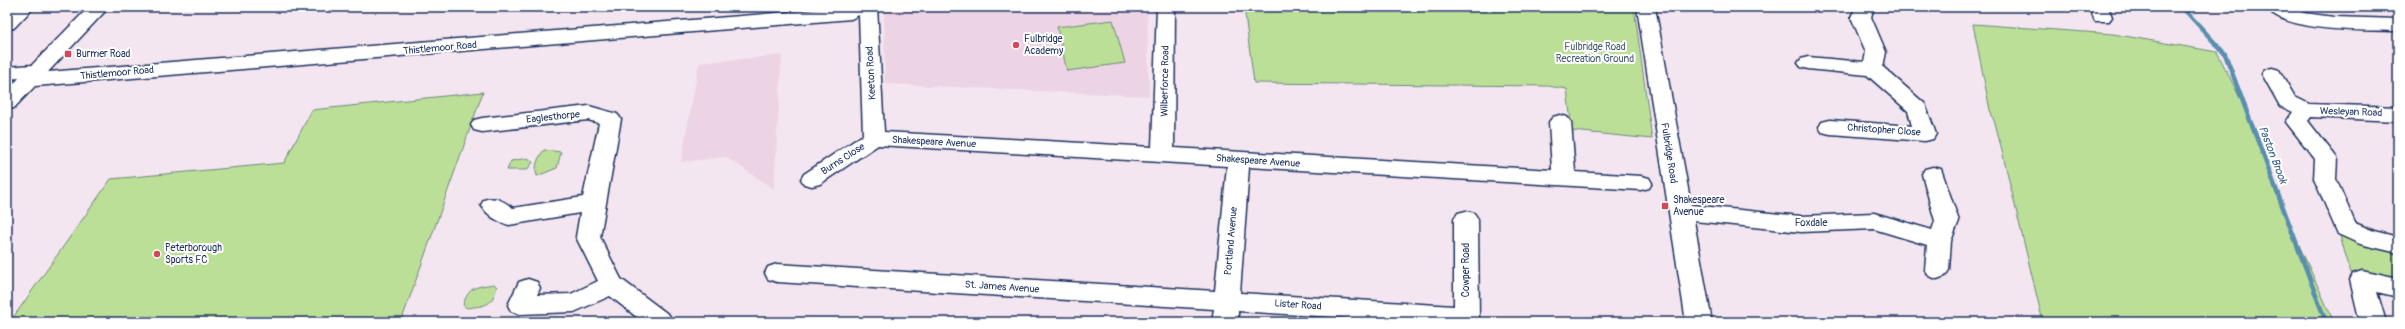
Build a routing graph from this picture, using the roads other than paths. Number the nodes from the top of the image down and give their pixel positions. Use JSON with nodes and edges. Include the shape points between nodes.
{"nodes":[{"id":1,"x":25,"y":7,"type":"edge"},
{"id":2,"x":100,"y":7,"type":"edge"},
{"id":3,"x":1166,"y":7,"type":"edge"},
{"id":4,"x":1646,"y":7,"type":"edge"},
{"id":5,"x":1865,"y":7,"type":"edge"},
{"id":6,"x":2274,"y":7,"type":"edge"},
{"id":7,"x":859,"y":10,"type":"edge"},
{"id":8,"x":712,"y":15,"type":"edge"},
{"id":9,"x":7,"y":24,"type":"edge"},
{"id":10,"x":2398,"y":25,"type":"edge"},
{"id":11,"x":1808,"y":63,"type":"dead end"},
{"id":12,"x":1873,"y":69,"type":"junction"},
{"id":13,"x":7,"y":73,"type":"edge"},
{"id":14,"x":2272,"y":74,"type":"dead end"},
{"id":15,"x":33,"y":76,"type":"junction"},
{"id":16,"x":7,"y":103,"type":"edge"},
{"id":17,"x":2305,"y":110,"type":"junction"},
{"id":18,"x":2398,"y":114,"type":"edge"},
{"id":19,"x":1560,"y":122,"type":"dead end"},
{"id":20,"x":482,"y":125,"type":"dead end"},
{"id":21,"x":1830,"y":127,"type":"dead end"},
{"id":22,"x":874,"y":138,"type":"junction"},
{"id":23,"x":1163,"y":154,"type":"junction"},
{"id":24,"x":1238,"y":161,"type":"junction"},
{"id":25,"x":1932,"y":174,"type":"dead end"},
{"id":26,"x":1564,"y":178,"type":"junction"},
{"id":27,"x":812,"y":179,"type":"dead end"},
{"id":28,"x":1641,"y":183,"type":"dead end"},
{"id":29,"x":593,"y":202,"type":"junction"},
{"id":30,"x":492,"y":205,"type":"dead end"},
{"id":31,"x":1681,"y":212,"type":"junction"},
{"id":32,"x":1466,"y":219,"type":"dead end"},
{"id":33,"x":1940,"y":241,"type":"junction"},
{"id":34,"x":2398,"y":245,"type":"edge"},
{"id":35,"x":1937,"y":270,"type":"dead end"},
{"id":36,"x":777,"y":273,"type":"dead end"},
{"id":37,"x":612,"y":285,"type":"junction"},
{"id":38,"x":528,"y":288,"type":"dead end"},
{"id":39,"x":2398,"y":288,"type":"edge"},
{"id":40,"x":1226,"y":312,"type":"edge"},
{"id":41,"x":1466,"y":319,"type":"edge"},
{"id":42,"x":660,"y":322,"type":"edge"},
{"id":43,"x":1700,"y":322,"type":"edge"},
{"id":44,"x":2374,"y":322,"type":"edge"}],
"edges":[{"from":1,"to":9,"type":"street"},
{"from":2,"to":15,"type":"street"},
{"from":3,"to":23,"type":"street","name":"Wilberforce Road"},
{"from":4,"to":31,"type":"street","name":"Fulbridge Road"},
{"from":5,"to":12,"type":"street","via":[[1861,17],[1876,52]]},
{"from":6,"to":10,"type":"street","via":[[2293,17]]},
{"from":7,"to":8,"type":"street","name":"Thistlemoor Road"},
{"from":7,"to":22,"type":"street","name":"Keeton Road"},
{"from":8,"to":15,"type":"street","name":"Thistlemoor Road","via":[[514,42]]},
{"from":11,"to":12,"type":"street"},
{"from":12,"to":21,"type":"street","name":"Christopher Close","via":[[1918,109],[1925,134]]},
{"from":13,"to":15,"type":"street","name":"Thistlemoor Road"},
{"from":14,"to":17,"type":"street","name":"Wesleyan Road","via":[[2287,101]]},
{"from":15,"to":16,"type":"street"},
{"from":17,"to":18,"type":"street","name":"Wesleyan Road"},
{"from":17,"to":34,"type":"street","via":[[2297,122],[2326,158],[2325,179],[2346,228],[2368,238]]},
{"from":19,"to":26,"type":"street"},
{"from":20,"to":29,"type":"street","name":"Eaglesthorpe","via":[[589,113],[610,119]]},
{"from":22,"to":23,"type":"street","name":"Shakespeare Avenue"},
{"from":22,"to":27,"type":"street","name":"Burns Close"},
{"from":23,"to":24,"type":"street","name":"Shakespeare Avenue"},
{"from":24,"to":26,"type":"street","name":"Shakespeare Avenue"},
{"from":24,"to":40,"type":"street","name":"Portland Avenue"},
{"from":25,"to":33,"type":"street","via":[[1946,221]]},
{"from":26,"to":28,"type":"street","name":"Shakespeare Avenue"},
{"from":29,"to":30,"type":"street","via":[[509,216]]},
{"from":29,"to":37,"type":"street","name":"Eaglesthorpe","via":[[588,237]]},
{"from":31,"to":33,"type":"street","name":"Foxdale","via":[[1801,224],[1874,221]]},
{"from":31,"to":43,"type":"street","name":"Fulbridge Road"},
{"from":32,"to":41,"type":"street","name":"Cowper Road"},
{"from":33,"to":35,"type":"street"},
{"from":36,"to":40,"type":"street","name":"St. James Avenue"},
{"from":37,"to":38,"type":"street","via":[[574,303],[520,305]]},
{"from":37,"to":42,"type":"street","name":"Eaglesthorpe"},
{"from":39,"to":44,"type":"street","via":[[2362,280]]},
{"from":40,"to":41,"type":"street","name":"Lister Road"}]}
